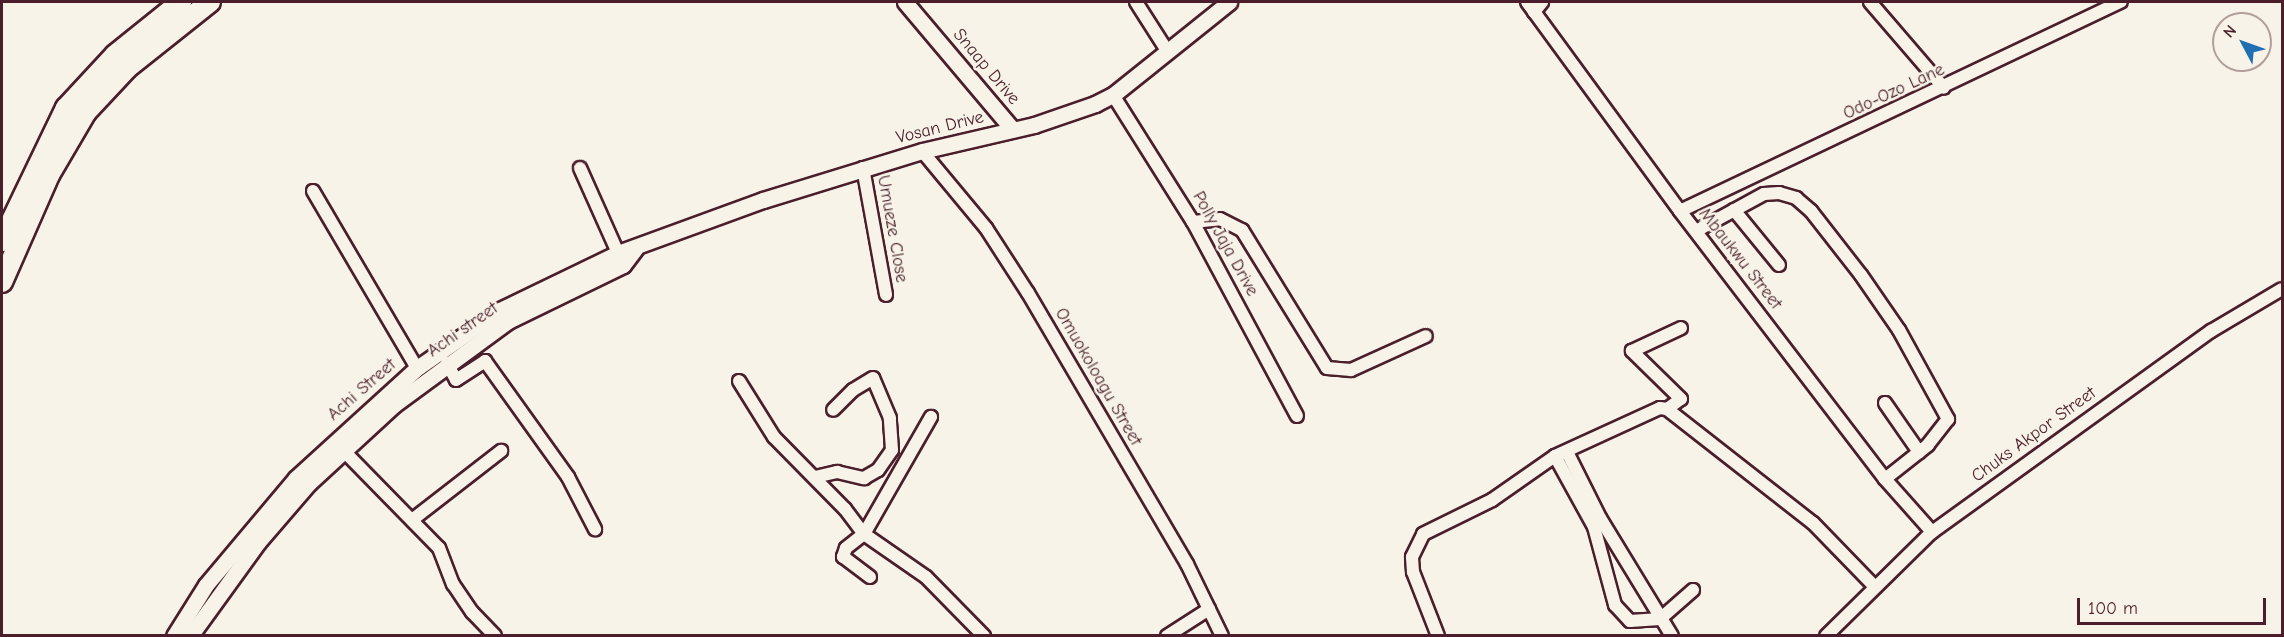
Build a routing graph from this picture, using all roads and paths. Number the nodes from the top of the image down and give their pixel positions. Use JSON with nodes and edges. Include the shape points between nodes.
{"nodes":[{"id":1,"x":181,"y":2,"type":"edge"},
{"id":2,"x":210,"y":2,"type":"edge"},
{"id":3,"x":905,"y":2,"type":"edge"},
{"id":4,"x":1136,"y":2,"type":"edge"},
{"id":5,"x":1228,"y":2,"type":"edge"},
{"id":6,"x":1542,"y":2,"type":"edge"},
{"id":7,"x":1870,"y":2,"type":"edge"},
{"id":8,"x":2121,"y":2,"type":"edge"},
{"id":9,"x":1530,"y":7,"type":"edge"},
{"id":10,"x":1166,"y":49,"type":"junction"},
{"id":11,"x":1944,"y":88,"type":"junction"},
{"id":12,"x":1113,"y":95,"type":"junction"},
{"id":13,"x":1013,"y":130,"type":"junction"},
{"id":14,"x":922,"y":151,"type":"junction"},
{"id":15,"x":580,"y":168,"type":"dead end"},
{"id":16,"x":863,"y":168,"type":"junction"},
{"id":17,"x":313,"y":191,"type":"dead end"},
{"id":18,"x":1734,"y":210,"type":"junction"},
{"id":19,"x":1680,"y":211,"type":"junction"},
{"id":20,"x":1193,"y":222,"type":"junction"},
{"id":21,"x":1696,"y":231,"type":"junction"},
{"id":22,"x":2,"y":241,"type":"edge"},
{"id":23,"x":636,"y":248,"type":"junction"},
{"id":24,"x":618,"y":253,"type":"junction"},
{"id":25,"x":1779,"y":265,"type":"dead end"},
{"id":26,"x":2,"y":282,"type":"edge"},
{"id":27,"x":2283,"y":289,"type":"edge"},
{"id":28,"x":886,"y":295,"type":"dead end"},
{"id":29,"x":1681,"y":328,"type":"dead end"},
{"id":30,"x":1426,"y":336,"type":"dead end"},
{"id":31,"x":447,"y":363,"type":"junction"},
{"id":32,"x":417,"y":368,"type":"junction"},
{"id":33,"x":739,"y":381,"type":"dead end"},
{"id":34,"x":1885,"y":403,"type":"dead end"},
{"id":35,"x":1667,"y":409,"type":"junction"},
{"id":36,"x":833,"y":410,"type":"dead end"},
{"id":37,"x":1297,"y":416,"type":"dead end"},
{"id":38,"x":931,"y":417,"type":"dead end"},
{"id":39,"x":339,"y":446,"type":"junction"},
{"id":40,"x":501,"y":451,"type":"dead end"},
{"id":41,"x":1918,"y":452,"type":"junction"},
{"id":42,"x":1561,"y":454,"type":"junction"},
{"id":43,"x":815,"y":477,"type":"junction"},
{"id":44,"x":1885,"y":479,"type":"junction"},
{"id":45,"x":412,"y":520,"type":"junction"},
{"id":46,"x":595,"y":529,"type":"dead end"},
{"id":47,"x":1932,"y":532,"type":"junction"},
{"id":48,"x":864,"y":534,"type":"junction"},
{"id":49,"x":870,"y":577,"type":"dead end"},
{"id":50,"x":1874,"y":586,"type":"junction"},
{"id":51,"x":1693,"y":591,"type":"dead end"},
{"id":52,"x":1209,"y":609,"type":"junction"},
{"id":53,"x":1660,"y":619,"type":"junction"},
{"id":54,"x":182,"y":634,"type":"edge"},
{"id":55,"x":495,"y":636,"type":"edge"},
{"id":56,"x":984,"y":636,"type":"edge"},
{"id":57,"x":1167,"y":636,"type":"edge"},
{"id":58,"x":1222,"y":636,"type":"edge"},
{"id":59,"x":1438,"y":636,"type":"edge"},
{"id":60,"x":1672,"y":636,"type":"edge"},
{"id":61,"x":1826,"y":636,"type":"edge"}],
"edges":[{"from":1,"to":22,"type":"main road","via":[[115,55],[66,108]]},
{"from":2,"to":26,"type":"main road","via":[[127,68],[86,112],[49,175]]},
{"from":3,"to":13,"type":"street","name":"Snaap Drive"},
{"from":4,"to":10,"type":"street"},
{"from":5,"to":10,"type":"street","name":"Vosan Drive"},
{"from":6,"to":9,"type":"street"},
{"from":7,"to":11,"type":"street"},
{"from":8,"to":11,"type":"street","name":"Odo-Ozo Lane"},
{"from":9,"to":19,"type":"street","name":"Mbaukwu Street"},
{"from":10,"to":12,"type":"street","name":"Vosan Drive"},
{"from":11,"to":19,"type":"street","name":"Odo-Ozo Lane"},
{"from":12,"to":13,"type":"street","name":"Vosan Drive"},
{"from":12,"to":20,"type":"street","name":"Polly Jaja Drive"},
{"from":13,"to":14,"type":"street","name":"Vosan Drive"},
{"from":14,"to":16,"type":"street","name":"Vosan Drive"},
{"from":14,"to":52,"type":"street","name":"Omuokoloagu Street","via":[[986,228],[1028,293]]},
{"from":15,"to":24,"type":"street"},
{"from":16,"to":23,"type":"street","name":"Vosan Drive","via":[[763,200]]},
{"from":16,"to":28,"type":"street","name":"Umueze Close"},
{"from":17,"to":32,"type":"street"},
{"from":18,"to":21,"type":"street"},
{"from":18,"to":25,"type":"street"},
{"from":18,"to":41,"type":"street","via":[[1764,194],[1796,198],[1862,275],[1946,411],[1944,427]]},
{"from":19,"to":21,"type":"street","name":"Mbaukwu Street"},
{"from":20,"to":30,"type":"street","via":[[1220,219],[1242,230],[1327,368],[1351,370]]},
{"from":20,"to":37,"type":"street","name":"Polly Jaja Drive"},
{"from":21,"to":44,"type":"street","name":"Mbaukwu Street"},
{"from":23,"to":24,"type":"street","name":"Achi Street"},
{"from":23,"to":31,"type":"street","name":"Achi street","via":[[623,266],[508,321]]},
{"from":24,"to":32,"type":"street","name":"Achi Street","via":[[500,310]]},
{"from":27,"to":47,"type":"street","name":"Chuks Akpor Street","via":[[2202,337]]},
{"from":29,"to":35,"type":"street","via":[[1632,351],[1681,399]]},
{"from":31,"to":39,"type":"street","name":"Achi street"},
{"from":31,"to":46,"type":"street","via":[[456,380],[485,361],[568,477]]},
{"from":32,"to":39,"type":"street","name":"Achi Street"},
{"from":33,"to":43,"type":"street","via":[[774,437]]},
{"from":34,"to":41,"type":"street"},
{"from":35,"to":42,"type":"street","via":[[1636,417]]},
{"from":35,"to":50,"type":"street","via":[[1813,523]]},
{"from":36,"to":43,"type":"street","via":[[853,390],[873,378],[890,418],[892,450],[878,470],[864,478],[837,472]]},
{"from":38,"to":48,"type":"street"},
{"from":39,"to":45,"type":"street"},
{"from":39,"to":54,"type":"street","name":"Achi Street","via":[[258,521]]},
{"from":40,"to":45,"type":"street"},
{"from":41,"to":44,"type":"street"},
{"from":42,"to":53,"type":"street"},
{"from":42,"to":53,"type":"street","via":[[1594,527],[1615,605],[1634,622]]},
{"from":42,"to":59,"type":"street","via":[[1492,500],[1435,525],[1415,544],[1413,572]]},
{"from":43,"to":48,"type":"street"},
{"from":44,"to":47,"type":"street","name":"Mbaukwu Street"},
{"from":45,"to":55,"type":"street","via":[[439,548],[453,584]]},
{"from":47,"to":50,"type":"street","name":"Chuks Akpor Street"},
{"from":48,"to":49,"type":"street","via":[[846,548],[843,557]]},
{"from":48,"to":56,"type":"street","via":[[926,577]]},
{"from":50,"to":61,"type":"street","name":"Chuks Akpor Street"},
{"from":51,"to":53,"type":"street"},
{"from":52,"to":57,"type":"street"},
{"from":52,"to":58,"type":"street","name":"Omuokoloagu Street"},
{"from":53,"to":60,"type":"street"}]}
